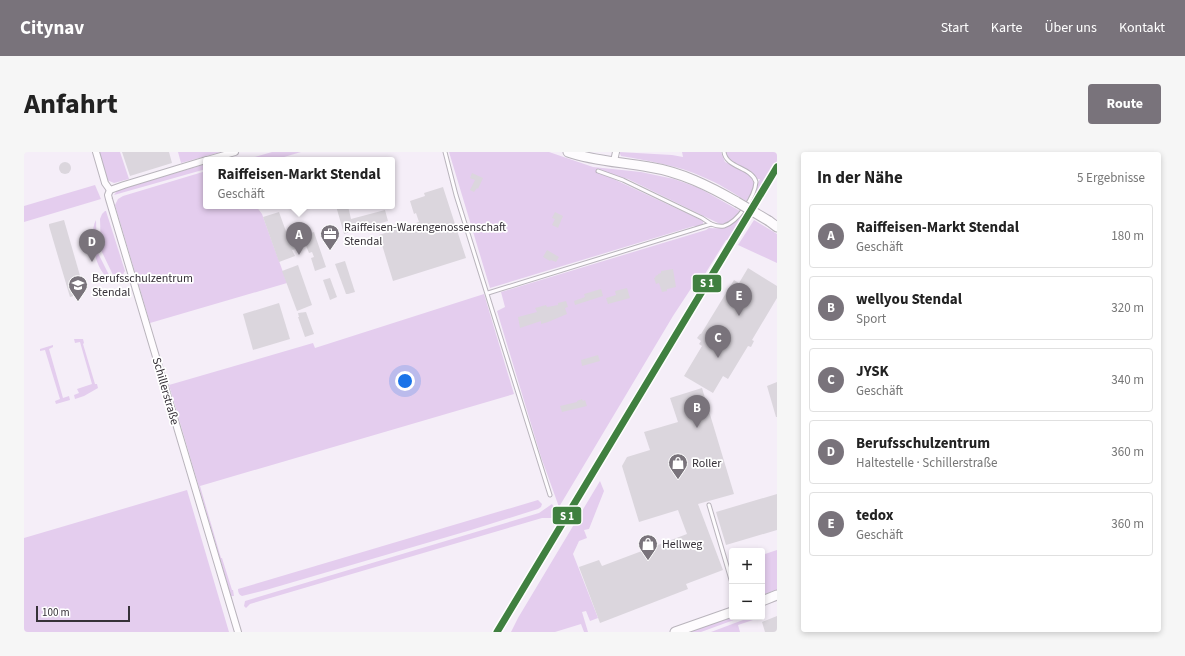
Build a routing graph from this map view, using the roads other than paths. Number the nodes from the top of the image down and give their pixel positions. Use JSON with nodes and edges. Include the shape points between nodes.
{"nodes":[{"id":1,"x":96,"y":152,"type":"edge"},
{"id":2,"x":235,"y":152,"type":"edge"},
{"id":3,"x":445,"y":152,"type":"edge"},
{"id":4,"x":568,"y":152,"type":"edge"},
{"id":5,"x":724,"y":152,"type":"edge"},
{"id":6,"x":218,"y":157,"type":"edge"},
{"id":7,"x":615,"y":157,"type":"edge"},
{"id":8,"x":203,"y":161,"type":"edge"},
{"id":9,"x":598,"y":171,"type":"dead end"},
{"id":10,"x":110,"y":190,"type":"junction"},
{"id":11,"x":712,"y":224,"type":"junction"},
{"id":12,"x":777,"y":227,"type":"edge"},
{"id":13,"x":488,"y":293,"type":"junction"},
{"id":14,"x":550,"y":495,"type":"dead end"},
{"id":15,"x":709,"y":505,"type":"dead end"},
{"id":16,"x":729,"y":573,"type":"edge"},
{"id":17,"x":777,"y":595,"type":"edge"},
{"id":18,"x":765,"y":600,"type":"edge"},
{"id":19,"x":729,"y":613,"type":"edge"},
{"id":20,"x":238,"y":632,"type":"edge"},
{"id":21,"x":676,"y":632,"type":"edge"}],
"edges":[{"from":1,"to":10,"type":"street","name":"Schillerstraße"},
{"from":2,"to":6,"type":"street"},
{"from":3,"to":13,"type":"lane","via":[[456,195]]},
{"from":4,"to":7,"type":"main road","via":[[582,156]]},
{"from":5,"to":11,"type":"lane","via":[[728,160],[755,178],[756,184],[736,219],[722,227]]},
{"from":7,"to":12,"type":"main road","bridge":true,"via":[[682,175],[710,187]]},
{"from":8,"to":10,"type":"street"},
{"from":9,"to":11,"type":"lane","via":[[623,180]]},
{"from":10,"to":20,"type":"street","name":"Schillerstraße","via":[[108,195],[129,269]]},
{"from":11,"to":13,"type":"lane"},
{"from":13,"to":14,"type":"lane"},
{"from":15,"to":16,"type":"lane"},
{"from":17,"to":18,"type":"main road"},
{"from":19,"to":21,"type":"main road"}]}
